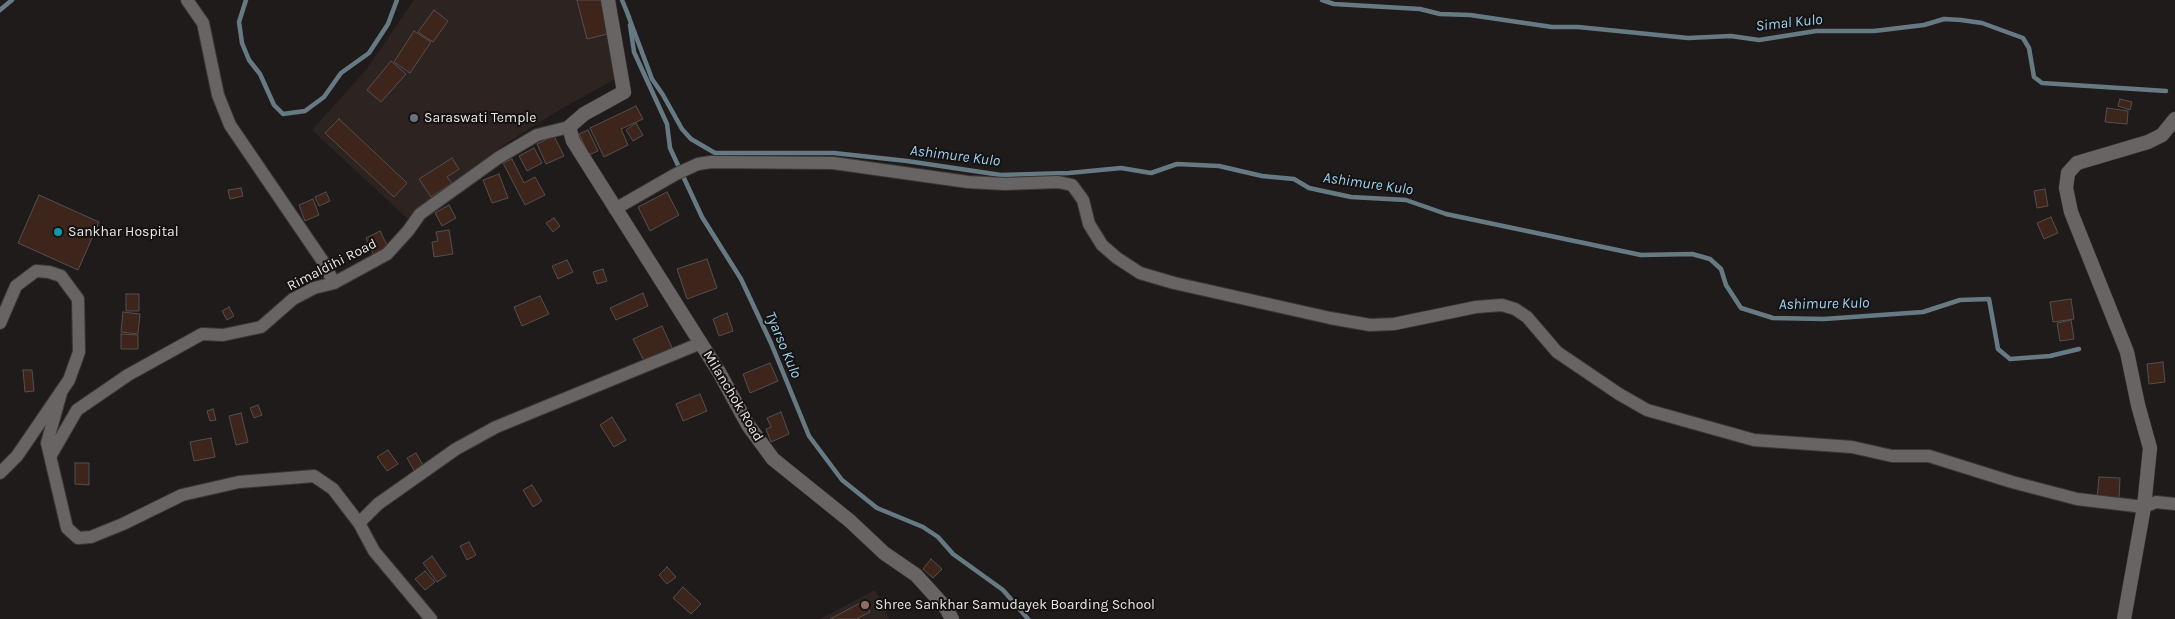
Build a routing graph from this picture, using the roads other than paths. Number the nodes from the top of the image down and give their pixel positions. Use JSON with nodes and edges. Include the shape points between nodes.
{"nodes":[{"id":1,"x":187,"y":0,"type":"edge"},
{"id":2,"x":608,"y":0,"type":"edge"},
{"id":3,"x":2175,"y":119,"type":"edge"},
{"id":4,"x":569,"y":127,"type":"junction"},
{"id":5,"x":615,"y":209,"type":"junction"},
{"id":6,"x":334,"y":283,"type":"junction"},
{"id":7,"x":0,"y":323,"type":"edge"},
{"id":8,"x":701,"y":343,"type":"junction"},
{"id":9,"x":61,"y":393,"type":"junction"},
{"id":10,"x":51,"y":455,"type":"junction"},
{"id":11,"x":0,"y":473,"type":"edge"},
{"id":12,"x":2175,"y":504,"type":"edge"},
{"id":13,"x":2144,"y":507,"type":"junction"},
{"id":14,"x":359,"y":523,"type":"junction"},
{"id":15,"x":431,"y":619,"type":"edge"},
{"id":16,"x":952,"y":619,"type":"edge"},
{"id":17,"x":2124,"y":619,"type":"edge"}],
"edges":[{"from":1,"to":6,"type":"street","via":[[203,23],[218,95],[230,125],[324,263]]},
{"from":2,"to":4,"type":"street","via":[[624,92],[584,114]]},
{"from":3,"to":13,"type":"street","via":[[2162,135],[2148,142],[2077,164],[2068,173],[2066,188],[2071,212],[2124,344],[2146,429],[2150,448]]},
{"from":4,"to":5,"type":"street","name":"Milanchok Road","via":[[573,140]]},
{"from":4,"to":6,"type":"street","name":"Rimaldihi Road","via":[[538,135],[498,158],[420,214],[387,254]]},
{"from":5,"to":8,"type":"street","name":"Milanchok Road"},
{"from":5,"to":13,"type":"street","via":[[698,164],[833,163],[968,182],[1058,182],[1072,185],[1083,200],[1089,224],[1102,245],[1140,273],[1370,325],[1394,324],[1476,306],[1502,305],[1527,317],[1557,352],[1647,410],[1754,440],[1852,447],[1892,456],[1929,456],[2077,499]]},
{"from":6,"to":10,"type":"street","name":"Rimaldihi Road","via":[[314,288],[293,299],[261,326],[223,335],[202,334],[128,375],[77,410]]},
{"from":7,"to":9,"type":"street","via":[[16,286],[36,270],[61,276],[78,299],[80,320],[79,352]]},
{"from":8,"to":14,"type":"street","via":[[488,432],[456,449],[378,504]]},
{"from":8,"to":16,"type":"street","name":"Milanchok Road","via":[[748,425],[773,459],[884,554],[916,575]]},
{"from":9,"to":10,"type":"street","via":[[47,443]]},
{"from":9,"to":11,"type":"street","via":[[17,456]]},
{"from":10,"to":14,"type":"street","via":[[67,528],[78,538],[123,524],[182,495],[239,482],[314,476],[333,489]]},
{"from":12,"to":13,"type":"street","via":[[2156,502]]},
{"from":13,"to":17,"type":"street"},
{"from":14,"to":15,"type":"street","via":[[374,551]]}]}
